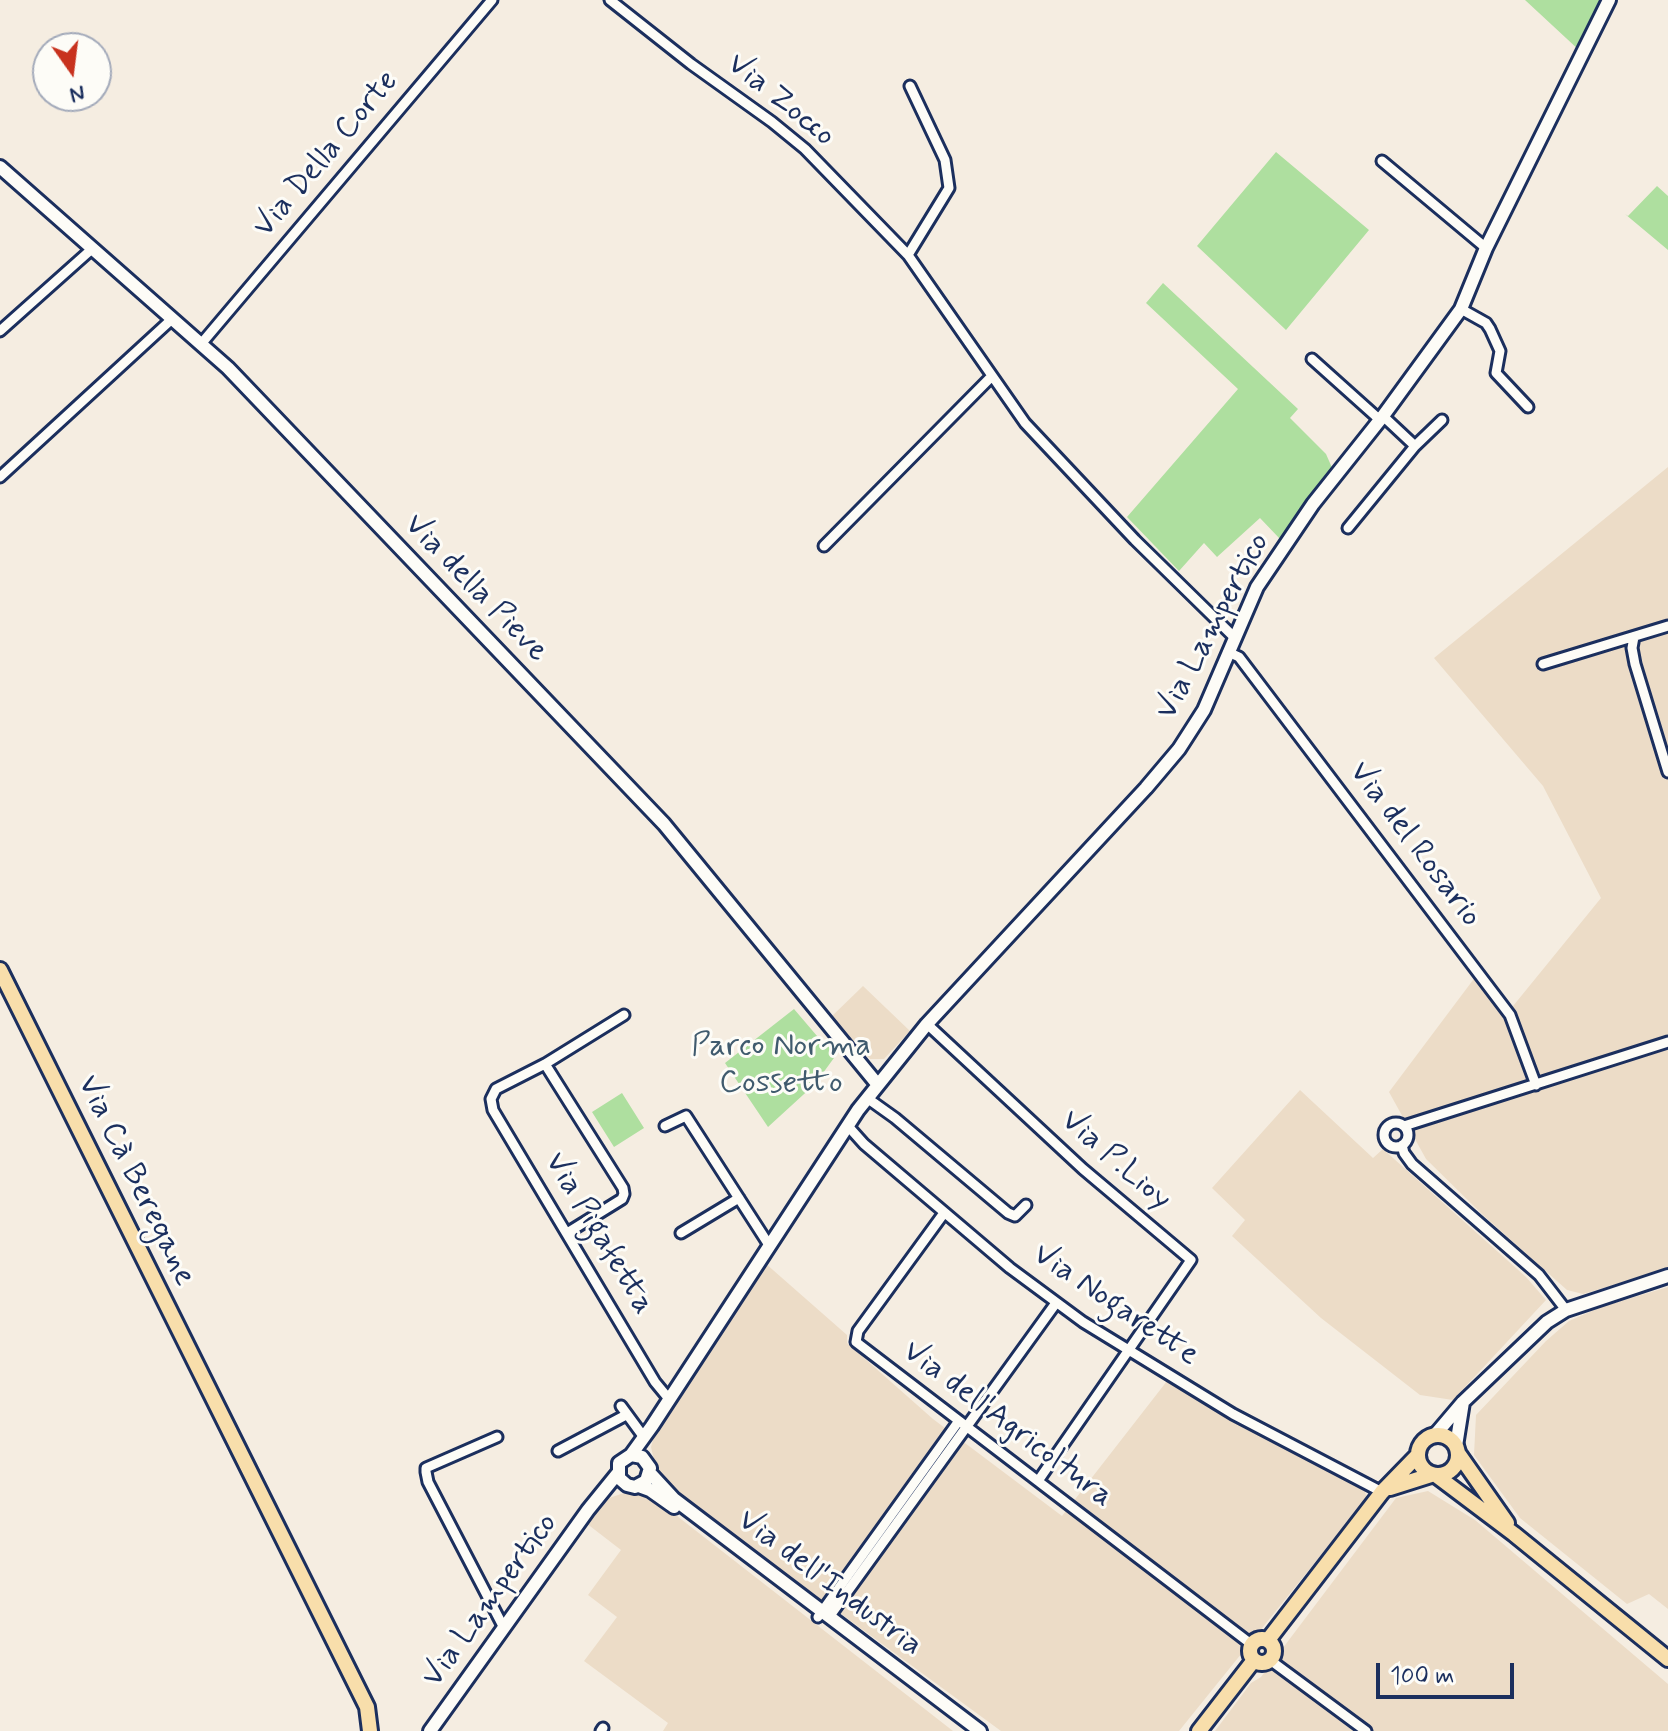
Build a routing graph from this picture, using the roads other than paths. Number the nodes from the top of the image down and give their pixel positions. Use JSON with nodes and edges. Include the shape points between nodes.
{"nodes":[{"id":1,"x":492,"y":0,"type":"edge"},
{"id":2,"x":610,"y":0,"type":"edge"},
{"id":3,"x":1609,"y":0,"type":"edge"},
{"id":4,"x":910,"y":86,"type":"dead end"},
{"id":5,"x":1382,"y":161,"type":"dead end"},
{"id":6,"x":0,"y":167,"type":"edge"},
{"id":7,"x":93,"y":248,"type":"junction"},
{"id":8,"x":1486,"y":248,"type":"junction"},
{"id":9,"x":908,"y":255,"type":"junction"},
{"id":10,"x":1461,"y":309,"type":"junction"},
{"id":11,"x":172,"y":319,"type":"junction"},
{"id":12,"x":0,"y":331,"type":"edge"},
{"id":13,"x":201,"y":344,"type":"junction"},
{"id":14,"x":1312,"y":359,"type":"dead end"},
{"id":15,"x":992,"y":376,"type":"junction"},
{"id":16,"x":1528,"y":407,"type":"dead end"},
{"id":17,"x":1381,"y":418,"type":"junction"},
{"id":18,"x":1442,"y":420,"type":"dead end"},
{"id":19,"x":1415,"y":446,"type":"junction"},
{"id":20,"x":0,"y":477,"type":"edge"},
{"id":21,"x":1348,"y":528,"type":"dead end"},
{"id":22,"x":824,"y":546,"type":"dead end"},
{"id":23,"x":1668,"y":626,"type":"edge"},
{"id":24,"x":1634,"y":637,"type":"junction"},
{"id":25,"x":1235,"y":638,"type":"junction"},
{"id":26,"x":1228,"y":652,"type":"junction"},
{"id":27,"x":1543,"y":664,"type":"dead end"},
{"id":28,"x":1668,"y":772,"type":"edge"},
{"id":29,"x":0,"y":970,"type":"edge"},
{"id":30,"x":624,"y":1015,"type":"dead end"},
{"id":31,"x":927,"y":1024,"type":"junction"},
{"id":32,"x":1668,"y":1042,"type":"edge"},
{"id":33,"x":545,"y":1064,"type":"junction"},
{"id":34,"x":878,"y":1085,"type":"junction"},
{"id":35,"x":1536,"y":1085,"type":"junction"},
{"id":36,"x":867,"y":1098,"type":"junction"},
{"id":37,"x":847,"y":1125,"type":"junction"},
{"id":38,"x":665,"y":1126,"type":"dead end"},
{"id":39,"x":1404,"y":1126,"type":"junction"},
{"id":40,"x":1402,"y":1145,"type":"junction"},
{"id":41,"x":739,"y":1198,"type":"junction"},
{"id":42,"x":1026,"y":1205,"type":"dead end"},
{"id":43,"x":944,"y":1213,"type":"junction"},
{"id":44,"x":567,"y":1233,"type":"junction"},
{"id":45,"x":681,"y":1233,"type":"dead end"},
{"id":46,"x":769,"y":1245,"type":"junction"},
{"id":47,"x":1668,"y":1276,"type":"edge"},
{"id":48,"x":1056,"y":1303,"type":"junction"},
{"id":49,"x":1566,"y":1310,"type":"junction"},
{"id":50,"x":1129,"y":1351,"type":"junction"},
{"id":51,"x":669,"y":1399,"type":"junction"},
{"id":52,"x":1463,"y":1402,"type":"junction"},
{"id":53,"x":962,"y":1424,"type":"junction"},
{"id":54,"x":648,"y":1431,"type":"junction"},
{"id":55,"x":1435,"y":1435,"type":"junction"},
{"id":56,"x":497,"y":1437,"type":"dead end"},
{"id":57,"x":1457,"y":1450,"type":"junction"},
{"id":58,"x":558,"y":1451,"type":"dead end"},
{"id":59,"x":631,"y":1455,"type":"junction"},
{"id":60,"x":1417,"y":1456,"type":"junction"},
{"id":61,"x":648,"y":1467,"type":"junction"},
{"id":62,"x":618,"y":1473,"type":"junction"},
{"id":63,"x":1434,"y":1475,"type":"junction"},
{"id":64,"x":1038,"y":1481,"type":"junction"},
{"id":65,"x":633,"y":1486,"type":"junction"},
{"id":66,"x":1382,"y":1492,"type":"junction"},
{"id":67,"x":595,"y":1501,"type":"junction"},
{"id":68,"x":1514,"y":1534,"type":"junction"},
{"id":69,"x":824,"y":1617,"type":"junction"},
{"id":70,"x":504,"y":1628,"type":"junction"},
{"id":71,"x":1268,"y":1640,"type":"junction"},
{"id":72,"x":1252,"y":1652,"type":"junction"},
{"id":73,"x":1668,"y":1659,"type":"edge"},
{"id":74,"x":1270,"y":1660,"type":"junction"},
{"id":75,"x":367,"y":1707,"type":"junction"},
{"id":76,"x":370,"y":1731,"type":"edge"},
{"id":77,"x":381,"y":1731,"type":"edge"},
{"id":78,"x":430,"y":1731,"type":"edge"},
{"id":79,"x":970,"y":1731,"type":"edge"},
{"id":80,"x":980,"y":1731,"type":"edge"},
{"id":81,"x":1199,"y":1731,"type":"edge"},
{"id":82,"x":1366,"y":1731,"type":"edge"}],
"edges":[{"from":1,"to":13,"type":"street","name":"Via Della Corte"},
{"from":2,"to":9,"type":"street","name":"Via Zocco","via":[[805,149]]},
{"from":3,"to":8,"type":"street","name":"Via Lampertico"},
{"from":4,"to":9,"type":"street","via":[[945,160],[949,188]]},
{"from":5,"to":8,"type":"street"},
{"from":6,"to":7,"type":"street","name":"Via della Pieve"},
{"from":7,"to":11,"type":"street","name":"Via della Pieve"},
{"from":7,"to":12,"type":"street"},
{"from":8,"to":10,"type":"street","name":"Via Lampertico"},
{"from":9,"to":15,"type":"street","name":"Via Zocco"},
{"from":10,"to":16,"type":"street","via":[[1486,323],[1500,351],[1496,373]]},
{"from":10,"to":17,"type":"street","name":"Via Lampertico"},
{"from":11,"to":13,"type":"street","name":"Via della Pieve"},
{"from":11,"to":20,"type":"street"},
{"from":13,"to":34,"type":"street","name":"Via della Pieve","via":[[664,824]]},
{"from":14,"to":17,"type":"street"},
{"from":15,"to":22,"type":"street"},
{"from":15,"to":25,"type":"street","name":"Via Zocco","via":[[1025,423]]},
{"from":17,"to":19,"type":"street"},
{"from":17,"to":25,"type":"street","name":"Via Lampertico","via":[[1284,546],[1257,587]]},
{"from":18,"to":19,"type":"street"},
{"from":19,"to":21,"type":"street"},
{"from":23,"to":24,"type":"street"},
{"from":24,"to":27,"type":"street"},
{"from":24,"to":28,"type":"street","via":[[1635,664]]},
{"from":25,"to":26,"type":"street","name":"Via Lampertico"},
{"from":26,"to":31,"type":"street","name":"Via Lampertico","via":[[1204,710],[1179,749]]},
{"from":26,"to":35,"type":"street","name":"Via del Rosario","via":[[1239,657],[1510,1015]]},
{"from":29,"to":75,"type":"main road","name":"Via Cà Beregane"},
{"from":30,"to":33,"type":"street"},
{"from":31,"to":34,"type":"street","name":"Via Lampertico"},
{"from":31,"to":50,"type":"street","name":"Via P.Lioy","via":[[1083,1169],[1191,1260]]},
{"from":32,"to":35,"type":"street"},
{"from":33,"to":44,"type":"street","name":"Via Pigafetta","via":[[491,1099]]},
{"from":33,"to":44,"type":"street","via":[[624,1194]]},
{"from":34,"to":36,"type":"street","name":"Via Lampertico"},
{"from":35,"to":39,"type":"street"},
{"from":36,"to":37,"type":"street","name":"Via Lampertico"},
{"from":36,"to":42,"type":"street","via":[[1008,1213],[1018,1215]]},
{"from":37,"to":43,"type":"street","name":"Via Nogarette"},
{"from":37,"to":46,"type":"street","name":"Via Lampertico"},
{"from":38,"to":41,"type":"street","via":[[686,1116]]},
{"from":39,"to":40,"type":"street","via":[[1408,1136]]},
{"from":39,"to":40,"type":"street","via":[[1390,1125],[1384,1134],[1392,1146]]},
{"from":40,"to":49,"type":"street","via":[[1412,1164],[1539,1275]]},
{"from":41,"to":45,"type":"street"},
{"from":41,"to":46,"type":"street"},
{"from":43,"to":48,"type":"street","name":"Via Nogarette"},
{"from":43,"to":53,"type":"street","name":"Via dell'Agricoltura","via":[[858,1331],[856,1342]]},
{"from":44,"to":51,"type":"street","name":"Via Pigafetta"},
{"from":46,"to":51,"type":"street","name":"Via Lampertico"},
{"from":47,"to":49,"type":"street"},
{"from":48,"to":50,"type":"street","name":"Via Nogarette"},
{"from":48,"to":53,"type":"street"},
{"from":49,"to":52,"type":"street"},
{"from":50,"to":64,"type":"street"},
{"from":50,"to":66,"type":"street","name":"Via Nogarette","via":[[1233,1414]]},
{"from":51,"to":54,"type":"street","name":"Via Lampertico"},
{"from":52,"to":55,"type":"street"},
{"from":52,"to":57,"type":"street"},
{"from":53,"to":64,"type":"street","name":"Via dell'Agricoltura"},
{"from":53,"to":69,"type":"street"},
{"from":54,"to":58,"type":"street","via":[[623,1411]]},
{"from":54,"to":59,"type":"street","name":"Via Lampertico"},
{"from":54,"to":61,"type":"street","name":"Via Lampertico"},
{"from":55,"to":57,"type":"main road","via":[[1447,1437]]},
{"from":55,"to":60,"type":"main road","via":[[1420,1444]]},
{"from":56,"to":70,"type":"street","via":[[426,1472]]},
{"from":57,"to":63,"type":"main road","via":[[1455,1467]]},
{"from":57,"to":68,"type":"main road"},
{"from":59,"to":61,"type":"street","via":[[638,1455]]},
{"from":59,"to":62,"type":"street","name":"Via Lampertico","via":[[619,1463]]},
{"from":60,"to":63,"type":"main road","via":[[1421,1468]]},
{"from":60,"to":66,"type":"main road"},
{"from":61,"to":65,"type":"street","name":"Via Lampertico","via":[[646,1481]]},
{"from":61,"to":69,"type":"street","name":"Via dell'Industria","via":[[674,1499]]},
{"from":62,"to":65,"type":"street"},
{"from":62,"to":67,"type":"street","name":"Via Lampertico"},
{"from":63,"to":66,"type":"main road"},
{"from":63,"to":68,"type":"main road"},
{"from":64,"to":72,"type":"street","name":"Via dell'Agricoltura"},
{"from":65,"to":67,"type":"street","name":"Via Lampertico","via":[[618,1487]]},
{"from":65,"to":69,"type":"street","name":"Via dell'Industria","via":[[671,1504]]},
{"from":66,"to":71,"type":"main road"},
{"from":67,"to":70,"type":"street","name":"Via Lampertico"},
{"from":68,"to":73,"type":"main road"},
{"from":69,"to":79,"type":"street","name":"Via dell'Industria"},
{"from":69,"to":80,"type":"street","name":"Via dell'Industria"},
{"from":70,"to":78,"type":"street","name":"Via Lampertico"},
{"from":71,"to":72,"type":"main road","via":[[1257,1639]]},
{"from":71,"to":74,"type":"main road","via":[[1274,1649]]},
{"from":72,"to":74,"type":"main road","via":[[1260,1663]]},
{"from":72,"to":81,"type":"main road"},
{"from":74,"to":82,"type":"street"},
{"from":75,"to":76,"type":"main road"},
{"from":75,"to":77,"type":"main road","name":"Via Cà Beregane"}]}
